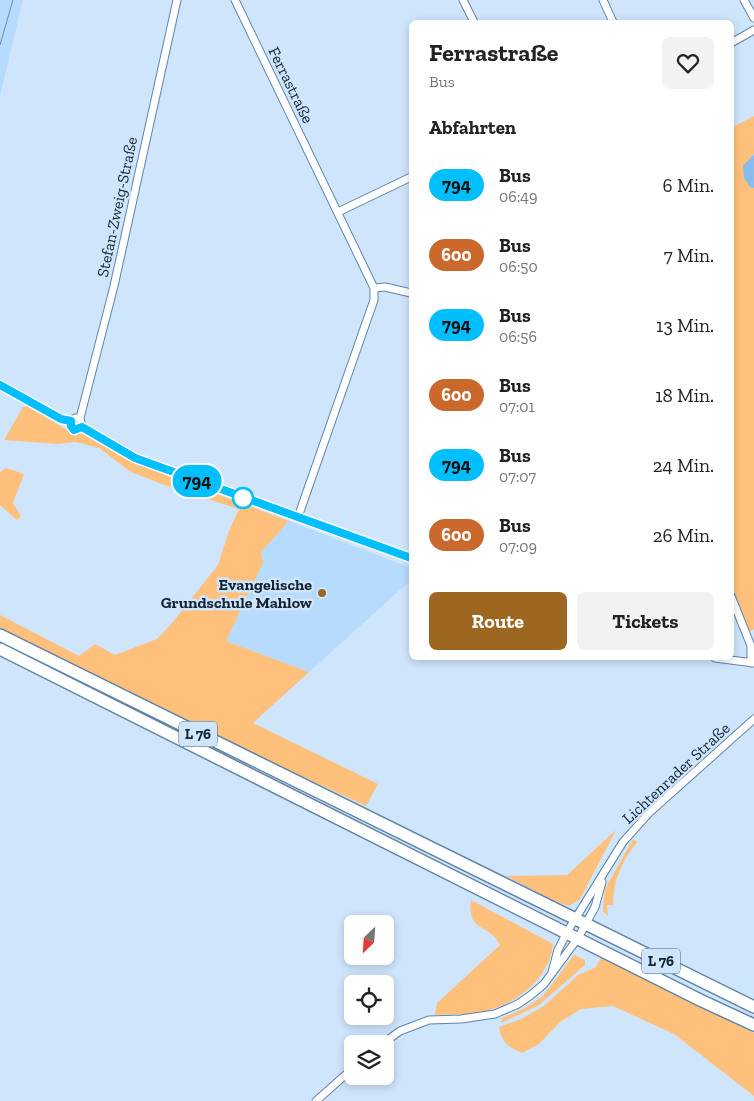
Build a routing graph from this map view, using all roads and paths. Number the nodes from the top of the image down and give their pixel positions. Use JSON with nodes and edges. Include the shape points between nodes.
{"nodes":[{"id":1,"x":177,"y":0,"type":"edge"},
{"id":2,"x":235,"y":0,"type":"edge"},
{"id":3,"x":463,"y":0,"type":"edge"},
{"id":4,"x":603,"y":0,"type":"edge"},
{"id":5,"x":744,"y":0,"type":"edge"},
{"id":6,"x":754,"y":18,"type":"edge"},
{"id":7,"x":473,"y":20,"type":"edge"},
{"id":8,"x":613,"y":20,"type":"edge"},
{"id":9,"x":754,"y":30,"type":"edge"},
{"id":10,"x":734,"y":41,"type":"edge"},
{"id":11,"x":409,"y":178,"type":"edge"},
{"id":12,"x":338,"y":212,"type":"junction"},
{"id":13,"x":374,"y":288,"type":"junction"},
{"id":14,"x":409,"y":293,"type":"edge"},
{"id":15,"x":0,"y":385,"type":"edge"},
{"id":16,"x":80,"y":418,"type":"junction"},
{"id":17,"x":71,"y":421,"type":"junction"},
{"id":18,"x":82,"y":427,"type":"junction"},
{"id":19,"x":298,"y":517,"type":"junction"},
{"id":20,"x":409,"y":557,"type":"edge"},
{"id":21,"x":734,"y":604,"type":"edge"},
{"id":22,"x":0,"y":635,"type":"edge"},
{"id":23,"x":0,"y":649,"type":"edge"},
{"id":24,"x":730,"y":660,"type":"edge"},
{"id":25,"x":752,"y":663,"type":"edge"},
{"id":26,"x":754,"y":719,"type":"edge"},
{"id":27,"x":604,"y":874,"type":"junction"},
{"id":28,"x":575,"y":918,"type":"junction"},
{"id":29,"x":586,"y":924,"type":"junction"},
{"id":30,"x":567,"y":932,"type":"junction"},
{"id":31,"x":578,"y":938,"type":"junction"},
{"id":32,"x":552,"y":972,"type":"junction"},
{"id":33,"x":754,"y":1007,"type":"edge"},
{"id":34,"x":754,"y":1025,"type":"edge"},
{"id":35,"x":394,"y":1035,"type":"edge"},
{"id":36,"x":344,"y":1076,"type":"edge"},
{"id":37,"x":316,"y":1101,"type":"edge"}],
"edges":[{"from":1,"to":16,"type":"street","name":"Stefan-Zweig-Straße","via":[[114,286]]},
{"from":2,"to":12,"type":"street","name":"Ferrastraße"},
{"from":3,"to":7,"type":"street"},
{"from":4,"to":8,"type":"street"},
{"from":5,"to":6,"type":"street"},
{"from":9,"to":10,"type":"street"},
{"from":11,"to":12,"type":"street"},
{"from":12,"to":13,"type":"street","name":"Ferrastraße"},
{"from":13,"to":14,"type":"street"},
{"from":13,"to":19,"type":"street","name":"Ferrastraße","via":[[374,300]]},
{"from":15,"to":17,"type":"street","via":[[61,419]]},
{"from":16,"to":17,"type":"street"},
{"from":16,"to":18,"type":"street"},
{"from":17,"to":18,"type":"street","via":[[73,429]]},
{"from":18,"to":19,"type":"street","via":[[135,458]]},
{"from":19,"to":20,"type":"street"},
{"from":21,"to":25,"type":"street","via":[[751,646]]},
{"from":22,"to":28,"type":"main road","number":"L 76"},
{"from":23,"to":30,"type":"main road","number":"L 76"},
{"from":24,"to":25,"type":"street"},
{"from":26,"to":27,"type":"street","name":"Lichtenrader Straße","via":[[636,825],[614,854]]},
{"from":27,"to":28,"type":"street","name":"Lichtenrader Straße"},
{"from":27,"to":29,"type":"street","name":"Lichtenrader Straße","via":[[595,907]]},
{"from":28,"to":29,"type":"main road","number":"L 76"},
{"from":28,"to":30,"type":"street","name":"Lichtenrader Straße"},
{"from":29,"to":31,"type":"street","name":"Lichtenrader Straße"},
{"from":29,"to":33,"type":"main road","number":"L 76"},
{"from":30,"to":31,"type":"main road","number":"L 76"},
{"from":30,"to":32,"type":"street","name":"Lichtenrader Straße"},
{"from":31,"to":32,"type":"street","name":"Lichtenrader Straße"},
{"from":31,"to":34,"type":"main road","number":"L 76"},
{"from":32,"to":35,"type":"street","name":"Lichtenrader Straße","via":[[538,990],[507,1010],[477,1018],[429,1020]]},
{"from":36,"to":37,"type":"street"}]}
